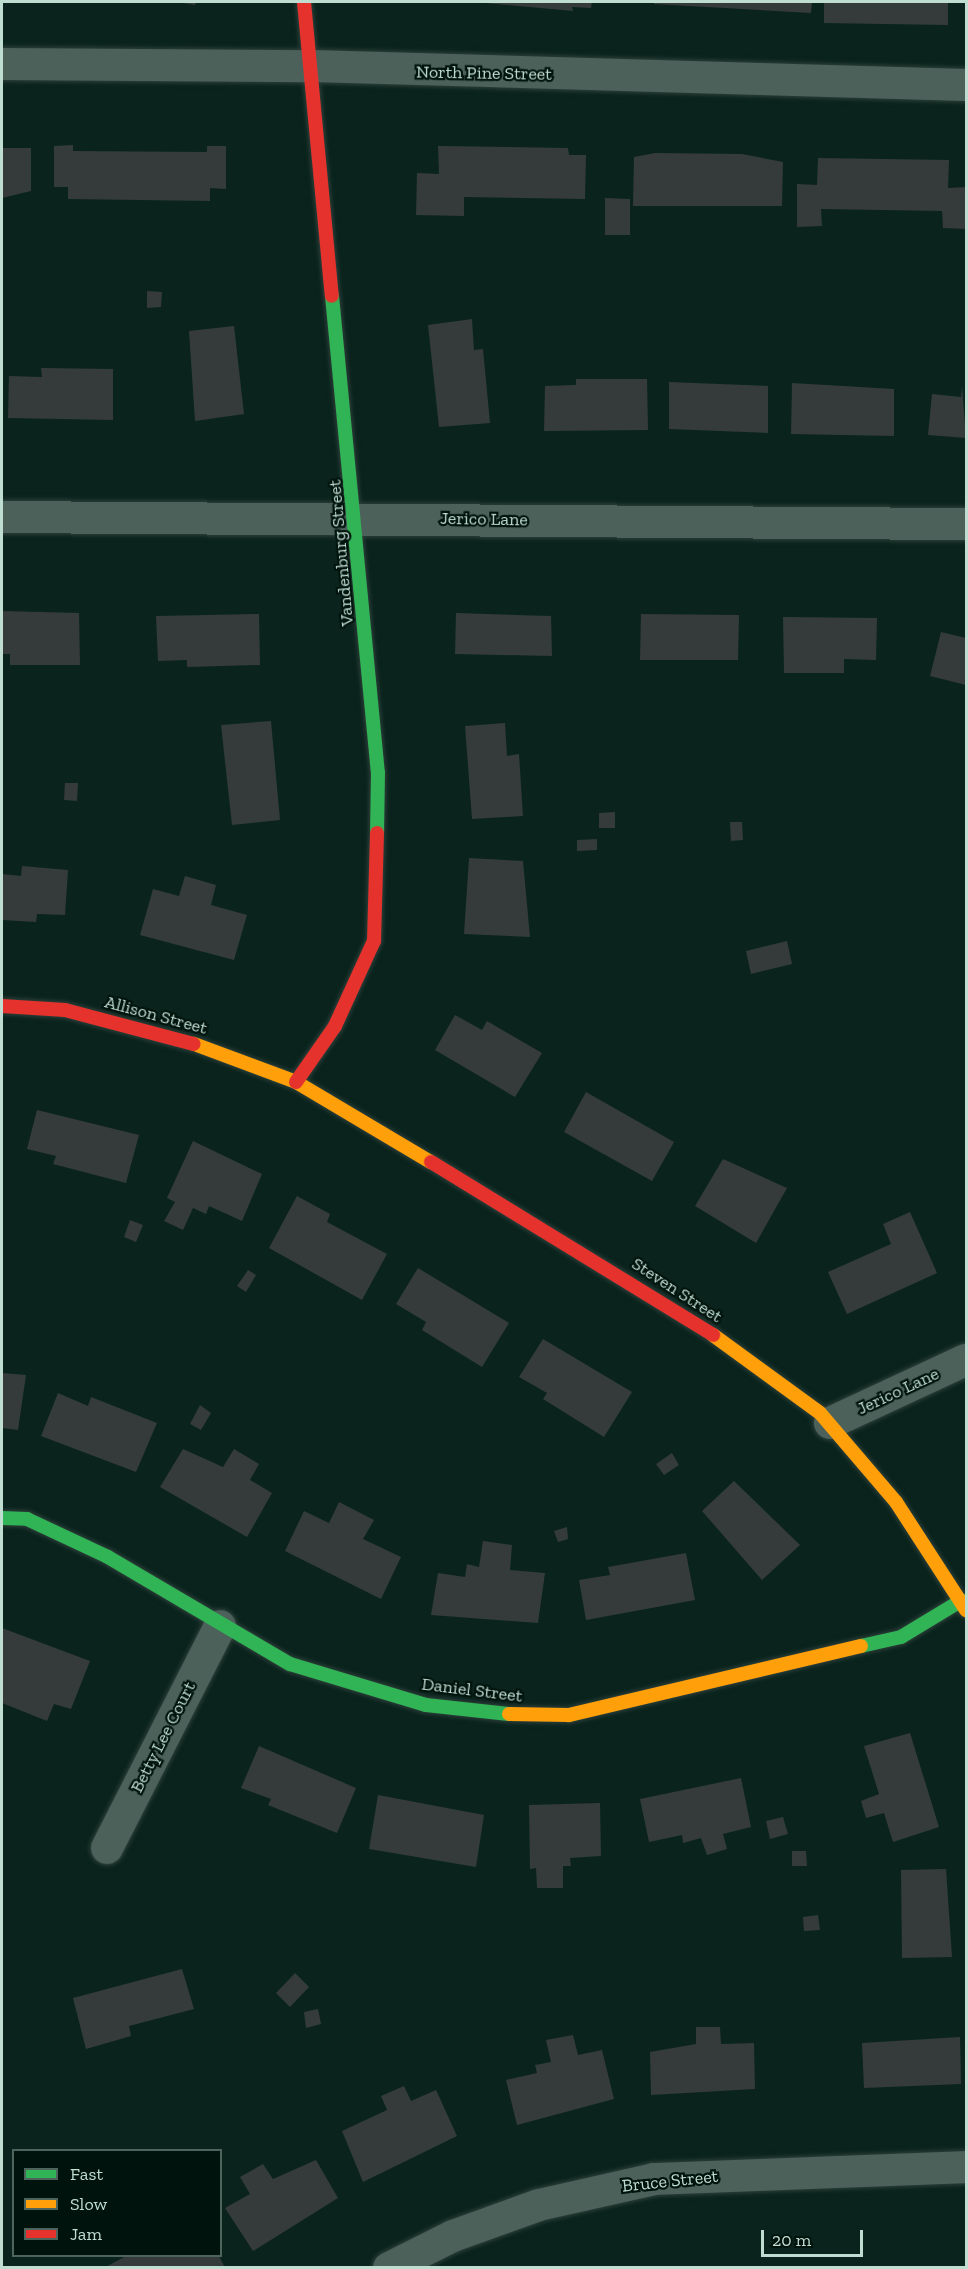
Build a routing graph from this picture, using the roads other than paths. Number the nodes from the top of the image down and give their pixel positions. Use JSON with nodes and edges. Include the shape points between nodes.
{"nodes":[{"id":1,"x":304,"y":2,"type":"edge"},
{"id":2,"x":2,"y":64,"type":"edge"},
{"id":3,"x":312,"y":66,"type":"junction"},
{"id":4,"x":966,"y":85,"type":"edge"},
{"id":5,"x":2,"y":517,"type":"edge"},
{"id":6,"x":357,"y":518,"type":"junction"},
{"id":7,"x":966,"y":524,"type":"edge"},
{"id":8,"x":2,"y":1006,"type":"edge"},
{"id":9,"x":296,"y":1082,"type":"junction"},
{"id":10,"x":966,"y":1360,"type":"edge"},
{"id":11,"x":830,"y":1423,"type":"junction"},
{"id":12,"x":2,"y":1518,"type":"edge"},
{"id":13,"x":964,"y":1605,"type":"edge"},
{"id":14,"x":220,"y":1626,"type":"junction"},
{"id":15,"x":106,"y":1848,"type":"dead end"},
{"id":16,"x":966,"y":2167,"type":"edge"},
{"id":17,"x":389,"y":2268,"type":"edge"}],
"edges":[{"from":1,"to":3,"type":"street","name":"Vandenburg Street"},
{"from":2,"to":3,"type":"street","name":"North Pine Street"},
{"from":3,"to":4,"type":"street","name":"North Pine Street"},
{"from":3,"to":6,"type":"street","name":"Vandenburg Street"},
{"from":5,"to":6,"type":"street","name":"Jerico Lane"},
{"from":6,"to":7,"type":"street","name":"Jerico Lane"},
{"from":6,"to":9,"type":"street","name":"Vandenburg Street","via":[[378,772],[374,941],[335,1026]]},
{"from":8,"to":9,"type":"street","name":"Allison Street","via":[[65,1010],[146,1028]]},
{"from":9,"to":11,"type":"street","name":"Steven Street","via":[[748,1357]]},
{"from":10,"to":11,"type":"street","name":"Jerico Lane"},
{"from":11,"to":13,"type":"street","name":"Steven Street","via":[[896,1502]]},
{"from":12,"to":14,"type":"street","name":"Daniel Street","via":[[27,1519],[108,1557]]},
{"from":13,"to":14,"type":"street","name":"Daniel Street","via":[[901,1637],[569,1715],[426,1705],[290,1664]]},
{"from":14,"to":15,"type":"street","name":"Betty Lee Court"},
{"from":16,"to":17,"type":"street","name":"Bruce Street","via":[[654,2179],[539,2205],[453,2236]]}]}
